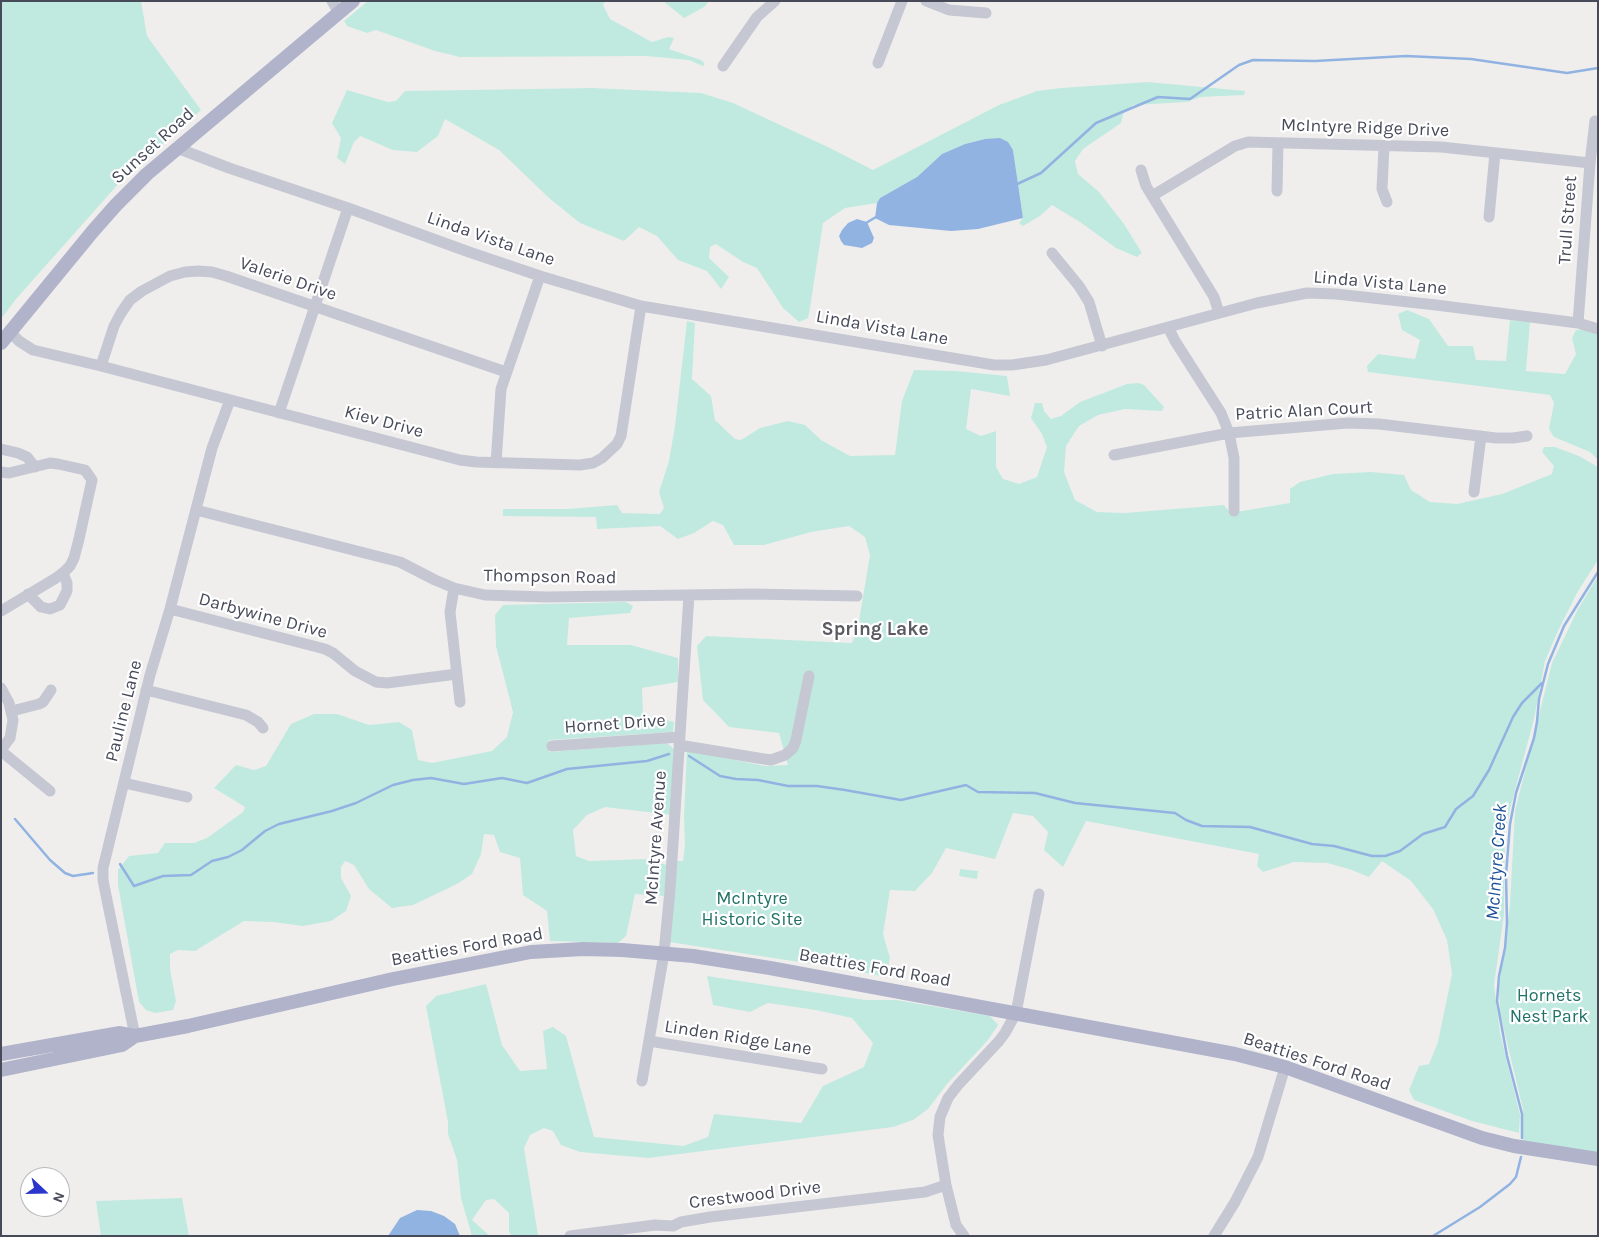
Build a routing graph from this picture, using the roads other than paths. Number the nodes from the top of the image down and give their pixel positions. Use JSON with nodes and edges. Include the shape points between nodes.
{"nodes":[{"id":1,"x":353,"y":1,"type":"edge"},
{"id":2,"x":775,"y":1,"type":"edge"},
{"id":3,"x":902,"y":1,"type":"edge"},
{"id":4,"x":926,"y":1,"type":"edge"},
{"id":5,"x":336,"y":7,"type":"edge"},
{"id":6,"x":986,"y":13,"type":"dead end"},
{"id":7,"x":878,"y":63,"type":"dead end"},
{"id":8,"x":723,"y":66,"type":"dead end"},
{"id":9,"x":1595,"y":120,"type":"dead end"},
{"id":10,"x":1278,"y":143,"type":"junction"},
{"id":11,"x":1384,"y":146,"type":"junction"},
{"id":12,"x":177,"y":148,"type":"junction"},
{"id":13,"x":1495,"y":154,"type":"junction"},
{"id":14,"x":1590,"y":163,"type":"junction"},
{"id":15,"x":1141,"y":170,"type":"dead end"},
{"id":16,"x":1277,"y":191,"type":"dead end"},
{"id":17,"x":1152,"y":196,"type":"junction"},
{"id":18,"x":1387,"y":202,"type":"dead end"},
{"id":19,"x":348,"y":208,"type":"junction"},
{"id":20,"x":1489,"y":217,"type":"dead end"},
{"id":21,"x":1052,"y":253,"type":"dead end"},
{"id":22,"x":540,"y":276,"type":"junction"},
{"id":23,"x":315,"y":306,"type":"junction"},
{"id":24,"x":641,"y":306,"type":"junction"},
{"id":25,"x":1219,"y":313,"type":"junction"},
{"id":26,"x":1578,"y":323,"type":"junction"},
{"id":27,"x":1168,"y":327,"type":"junction"},
{"id":28,"x":1598,"y":329,"type":"edge"},
{"id":29,"x":6,"y":338,"type":"edge"},
{"id":30,"x":1102,"y":346,"type":"junction"},
{"id":31,"x":101,"y":366,"type":"junction"},
{"id":32,"x":506,"y":372,"type":"junction"},
{"id":33,"x":230,"y":400,"type":"junction"},
{"id":34,"x":279,"y":413,"type":"junction"},
{"id":35,"x":1229,"y":433,"type":"junction"},
{"id":36,"x":1481,"y":436,"type":"junction"},
{"id":37,"x":1527,"y":436,"type":"dead end"},
{"id":38,"x":1,"y":448,"type":"edge"},
{"id":39,"x":1114,"y":455,"type":"dead end"},
{"id":40,"x":496,"y":463,"type":"junction"},
{"id":41,"x":35,"y":467,"type":"junction"},
{"id":42,"x":1,"y":472,"type":"edge"},
{"id":43,"x":1474,"y":492,"type":"dead end"},
{"id":44,"x":196,"y":510,"type":"junction"},
{"id":45,"x":1234,"y":511,"type":"dead end"},
{"id":46,"x":63,"y":573,"type":"junction"},
{"id":47,"x":454,"y":588,"type":"junction"},
{"id":48,"x":28,"y":594,"type":"junction"},
{"id":49,"x":689,"y":595,"type":"junction"},
{"id":50,"x":857,"y":596,"type":"dead end"},
{"id":51,"x":170,"y":609,"type":"junction"},
{"id":52,"x":1,"y":611,"type":"edge"},
{"id":53,"x":457,"y":674,"type":"junction"},
{"id":54,"x":809,"y":676,"type":"dead end"},
{"id":55,"x":1,"y":688,"type":"edge"},
{"id":56,"x":52,"y":690,"type":"dead end"},
{"id":57,"x":146,"y":690,"type":"junction"},
{"id":58,"x":460,"y":702,"type":"dead end"},
{"id":59,"x":12,"y":711,"type":"junction"},
{"id":60,"x":263,"y":728,"type":"dead end"},
{"id":61,"x":680,"y":741,"type":"junction"},
{"id":62,"x":552,"y":746,"type":"dead end"},
{"id":63,"x":1,"y":751,"type":"edge"},
{"id":64,"x":124,"y":783,"type":"junction"},
{"id":65,"x":50,"y":791,"type":"dead end"},
{"id":66,"x":187,"y":797,"type":"dead end"},
{"id":67,"x":1039,"y":894,"type":"dead end"},
{"id":68,"x":664,"y":953,"type":"junction"},
{"id":69,"x":1016,"y":1013,"type":"junction"},
{"id":70,"x":134,"y":1036,"type":"junction"},
{"id":71,"x":649,"y":1041,"type":"junction"},
{"id":72,"x":1,"y":1054,"type":"edge"},
{"id":73,"x":1285,"y":1068,"type":"junction"},
{"id":74,"x":822,"y":1069,"type":"dead end"},
{"id":75,"x":1,"y":1070,"type":"edge"},
{"id":76,"x":642,"y":1081,"type":"dead end"},
{"id":77,"x":1598,"y":1159,"type":"edge"},
{"id":78,"x":946,"y":1185,"type":"junction"},
{"id":79,"x":672,"y":1231,"type":"edge"},
{"id":80,"x":570,"y":1236,"type":"edge"},
{"id":81,"x":964,"y":1236,"type":"edge"},
{"id":82,"x":1214,"y":1236,"type":"edge"}],
"edges":[{"from":1,"to":5,"type":"main road","name":"Sunset Road"},
{"from":2,"to":8,"type":"street","via":[[757,17]]},
{"from":3,"to":7,"type":"street"},
{"from":4,"to":6,"type":"street","via":[[949,10]]},
{"from":5,"to":12,"type":"main road","name":"Sunset Road"},
{"from":9,"to":14,"type":"street","name":"Trull Street"},
{"from":10,"to":11,"type":"street","name":"McIntyre Ridge Drive"},
{"from":10,"to":16,"type":"street"},
{"from":10,"to":17,"type":"street","name":"McIntyre Ridge Drive","via":[[1248,142],[1235,146]]},
{"from":11,"to":13,"type":"street","name":"McIntyre Ridge Drive","via":[[1441,147]]},
{"from":11,"to":18,"type":"street","via":[[1382,189]]},
{"from":12,"to":19,"type":"street","name":"Linda Vista Lane"},
{"from":12,"to":29,"type":"main road","name":"Sunset Road","via":[[116,205]]},
{"from":13,"to":14,"type":"street","name":"McIntyre Ridge Drive"},
{"from":13,"to":20,"type":"street"},
{"from":14,"to":26,"type":"street","name":"Trull Street"},
{"from":15,"to":17,"type":"street"},
{"from":17,"to":25,"type":"street","via":[[1214,296]]},
{"from":19,"to":22,"type":"street","name":"Linda Vista Lane"},
{"from":19,"to":23,"type":"street"},
{"from":21,"to":30,"type":"street","via":[[1089,302]]},
{"from":22,"to":24,"type":"street","name":"Linda Vista Lane"},
{"from":22,"to":32,"type":"street"},
{"from":23,"to":31,"type":"street","name":"Valerie Drive","via":[[212,272],[185,272],[170,276],[142,291],[126,306],[114,326]]},
{"from":23,"to":32,"type":"street","name":"Valerie Drive"},
{"from":23,"to":34,"type":"street"},
{"from":24,"to":30,"type":"street","name":"Linda Vista Lane","via":[[994,364],[1027,363]]},
{"from":24,"to":40,"type":"street","name":"Kiev Drive","via":[[624,426],[618,444],[593,463]]},
{"from":25,"to":26,"type":"street","name":"Linda Vista Lane","via":[[1291,295],[1318,292]]},
{"from":25,"to":27,"type":"street","name":"Linda Vista Lane"},
{"from":26,"to":28,"type":"street","name":"Linda Vista Lane"},
{"from":27,"to":30,"type":"street","name":"Linda Vista Lane"},
{"from":27,"to":35,"type":"street"},
{"from":29,"to":31,"type":"street","name":"Kiev Drive","via":[[19,341],[33,350]]},
{"from":31,"to":33,"type":"street","name":"Kiev Drive"},
{"from":32,"to":40,"type":"street","via":[[501,389]]},
{"from":33,"to":34,"type":"street","name":"Kiev Drive"},
{"from":33,"to":44,"type":"street","name":"Pauline Lane","via":[[212,448]]},
{"from":34,"to":40,"type":"street","name":"Kiev Drive","via":[[460,460]]},
{"from":35,"to":36,"type":"street","name":"Patric Alan Court","via":[[1364,423]]},
{"from":35,"to":39,"type":"street","name":"Patric Alan Court"},
{"from":35,"to":45,"type":"street","via":[[1234,458]]},
{"from":36,"to":37,"type":"street","name":"Patric Alan Court"},
{"from":36,"to":43,"type":"street"},
{"from":38,"to":41,"type":"street","via":[[27,457]]},
{"from":41,"to":42,"type":"street"},
{"from":41,"to":46,"type":"street","via":[[50,463],[66,465],[85,470],[92,480],[74,558]]},
{"from":44,"to":47,"type":"street","name":"Thompson Road","via":[[400,562]]},
{"from":44,"to":51,"type":"street","name":"Pauline Lane"},
{"from":46,"to":48,"type":"street"},
{"from":46,"to":48,"type":"street","via":[[67,591],[60,605],[50,609],[41,607]]},
{"from":47,"to":49,"type":"street","name":"Thompson Road","via":[[500,596]]},
{"from":47,"to":53,"type":"street","via":[[450,612]]},
{"from":48,"to":52,"type":"street"},
{"from":49,"to":50,"type":"street","name":"Thompson Road"},
{"from":49,"to":61,"type":"street","name":"McIntyre Avenue"},
{"from":51,"to":53,"type":"street","name":"Darbywine Drive","via":[[325,648],[376,682]]},
{"from":51,"to":57,"type":"street","name":"Pauline Lane"},
{"from":53,"to":58,"type":"street"},
{"from":54,"to":61,"type":"street","name":"Hornet Drive","via":[[796,740],[785,755],[764,760]]},
{"from":55,"to":59,"type":"street"},
{"from":56,"to":59,"type":"street","via":[[43,702]]},
{"from":57,"to":60,"type":"street","via":[[246,715]]},
{"from":57,"to":64,"type":"street","name":"Pauline Lane"},
{"from":59,"to":63,"type":"street","via":[[10,738]]},
{"from":61,"to":62,"type":"street","name":"Hornet Drive"},
{"from":61,"to":68,"type":"street","name":"McIntyre Avenue"},
{"from":63,"to":65,"type":"street"},
{"from":64,"to":66,"type":"street"},
{"from":64,"to":70,"type":"street","name":"Pauline Lane","via":[[103,868],[103,880]]},
{"from":67,"to":69,"type":"street"},
{"from":68,"to":69,"type":"main road","name":"Beatties Ford Road","via":[[770,968]]},
{"from":68,"to":70,"type":"main road","name":"Beatties Ford Road","via":[[583,949],[531,952]]},
{"from":68,"to":71,"type":"street","name":"McIntyre Avenue"},
{"from":69,"to":73,"type":"main road","name":"Beatties Ford Road","via":[[1231,1053]]},
{"from":69,"to":78,"type":"street","via":[[1002,1037],[958,1085],[944,1106],[938,1135]]},
{"from":70,"to":72,"type":"main road","name":"Beatties Ford Road","via":[[120,1033]]},
{"from":70,"to":75,"type":"main road","name":"Beatties Ford Road","via":[[122,1045]]},
{"from":71,"to":74,"type":"street","name":"Linden Ridge Lane"},
{"from":71,"to":76,"type":"street","name":"McIntyre Avenue"},
{"from":73,"to":77,"type":"main road","name":"Beatties Ford Road","via":[[1482,1138]]},
{"from":73,"to":82,"type":"street","via":[[1258,1157]]},
{"from":78,"to":79,"type":"street","name":"Crestwood Drive","via":[[925,1192],[710,1217],[681,1222]]},
{"from":78,"to":81,"type":"street","via":[[956,1225]]},
{"from":79,"to":80,"type":"street","name":"Crestwood Drive","via":[[654,1225]]}]}
